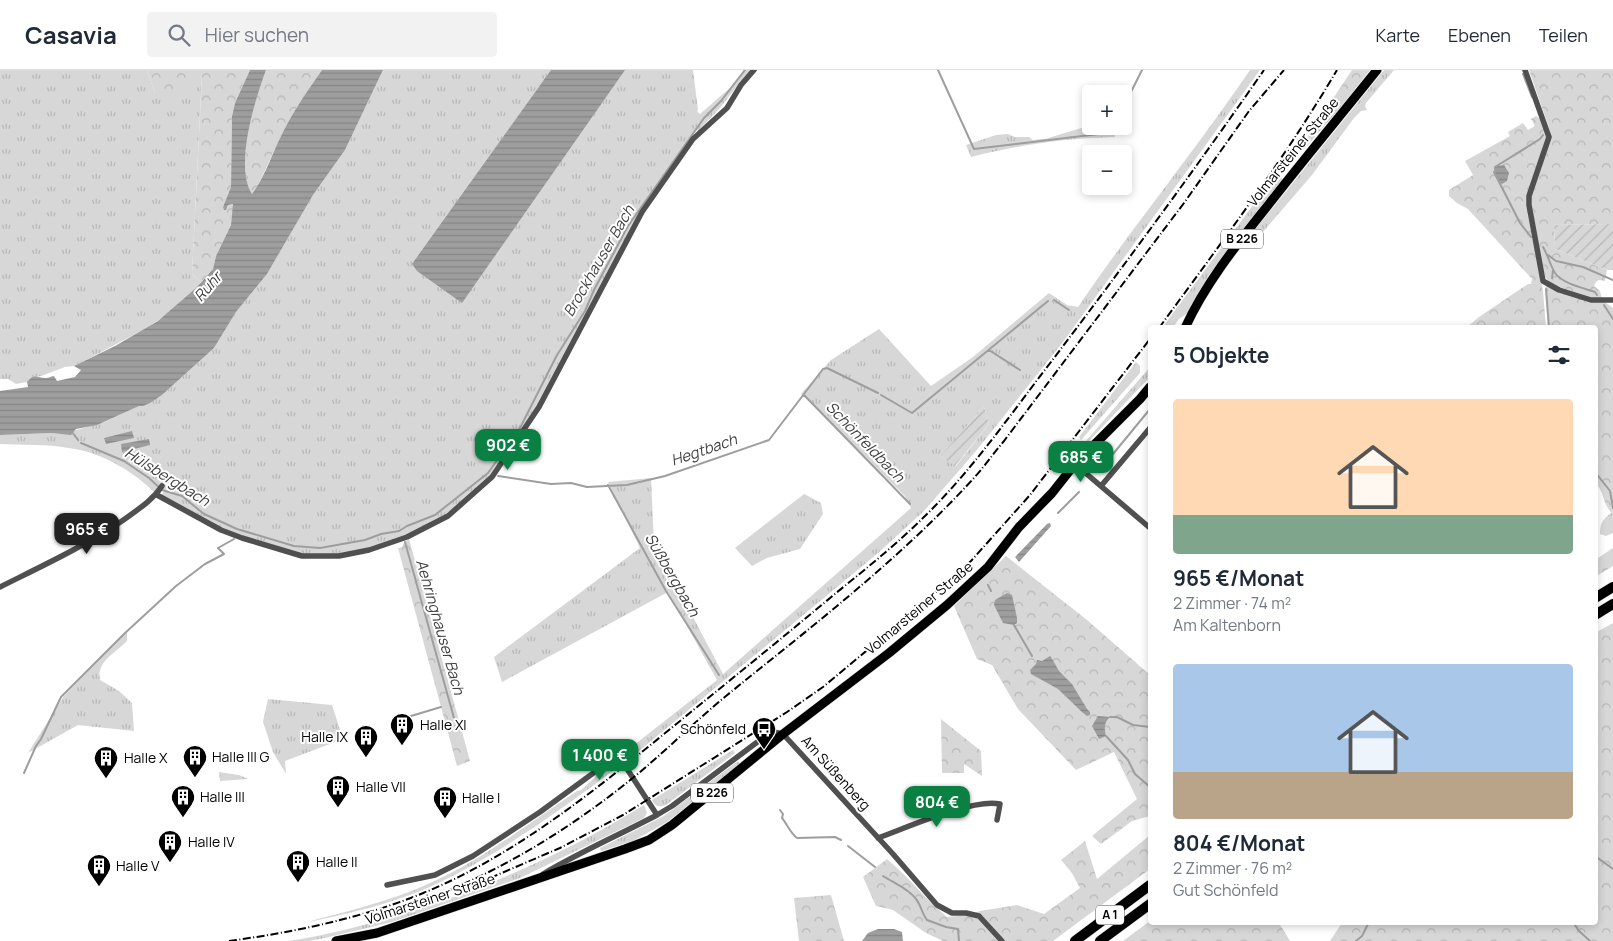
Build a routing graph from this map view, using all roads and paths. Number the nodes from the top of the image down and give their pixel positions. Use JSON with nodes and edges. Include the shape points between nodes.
{"nodes":[{"id":1,"x":754,"y":70,"type":"edge"},
{"id":2,"x":1377,"y":70,"type":"edge"},
{"id":3,"x":1525,"y":70,"type":"edge"},
{"id":4,"x":1613,"y":300,"type":"edge"},
{"id":5,"x":1187,"y":325,"type":"edge"},
{"id":6,"x":1148,"y":389,"type":"edge"},
{"id":7,"x":1148,"y":430,"type":"edge"},
{"id":8,"x":1075,"y":464,"type":"junction"},
{"id":9,"x":162,"y":486,"type":"dead end"},
{"id":10,"x":1102,"y":486,"type":"junction"},
{"id":11,"x":157,"y":494,"type":"junction"},
{"id":12,"x":1148,"y":526,"type":"edge"},
{"id":13,"x":0,"y":587,"type":"edge"},
{"id":14,"x":1613,"y":587,"type":"edge"},
{"id":15,"x":1598,"y":596,"type":"edge"},
{"id":16,"x":1613,"y":604,"type":"edge"},
{"id":17,"x":1613,"y":611,"type":"edge"},
{"id":18,"x":1598,"y":613,"type":"edge"},
{"id":19,"x":1598,"y":618,"type":"edge"},
{"id":20,"x":783,"y":734,"type":"junction"},
{"id":21,"x":657,"y":816,"type":"junction"},
{"id":22,"x":996,"y":820,"type":"dead end"},
{"id":23,"x":878,"y":838,"type":"junction"},
{"id":24,"x":532,"y":880,"type":"junction"},
{"id":25,"x":387,"y":885,"type":"dead end"},
{"id":26,"x":1148,"y":886,"type":"edge"},
{"id":27,"x":1148,"y":905,"type":"edge"},
{"id":28,"x":336,"y":941,"type":"edge"},
{"id":29,"x":1002,"y":941,"type":"edge"},
{"id":30,"x":1075,"y":941,"type":"edge"},
{"id":31,"x":1100,"y":941,"type":"edge"}],
"edges":[{"from":1,"to":11,"type":"street","via":[[727,108],[693,139],[642,212],[539,407],[492,477],[448,516],[407,537],[368,550],[339,556],[302,556],[220,530]]},
{"from":2,"to":5,"type":"main road","name":"Volmarsteiner Straße","number":"B 226","via":[[1228,258]]},
{"from":3,"to":4,"type":"street","via":[[1549,137],[1529,196],[1543,281],[1591,300]]},
{"from":6,"to":8,"type":"main road","name":"Volmarsteiner Straße","number":"B 226"},
{"from":7,"to":10,"type":"street"},
{"from":8,"to":10,"type":"street"},
{"from":8,"to":20,"type":"main road","name":"Volmarsteiner Straße","number":"B 226","via":[[1019,526],[988,567],[947,605],[889,654]]},
{"from":9,"to":11,"type":"street"},
{"from":10,"to":12,"type":"street"},
{"from":11,"to":13,"type":"street","via":[[104,533]]},
{"from":14,"to":15,"type":"highway"},
{"from":16,"to":18,"type":"highway"},
{"from":17,"to":19,"type":"highway"},
{"from":20,"to":21,"type":"street","name":"Volmarsteiner Straße","via":[[768,734]]},
{"from":20,"to":23,"type":"street","name":"Am Süßenberg"},
{"from":20,"to":24,"type":"main road","name":"Volmarsteiner Straße","number":"B 226","via":[[694,808],[649,840]]},
{"from":21,"to":24,"type":"street","name":"Volmarsteiner Straße","via":[[569,858]]},
{"from":21,"to":25,"type":"street","name":"Volmarsteiner Straße","via":[[618,755],[474,856],[435,875]]},
{"from":22,"to":23,"type":"street","via":[[1000,804],[992,802],[962,808]]},
{"from":23,"to":29,"type":"street","name":"Am Süßenberg","via":[[937,905],[952,914],[979,916]]},
{"from":24,"to":28,"type":"main road","name":"Volmarsteiner Straße","number":"B 226","via":[[376,933]]},
{"from":26,"to":30,"type":"highway","number":"A 1"},
{"from":27,"to":31,"type":"highway","number":"A 1"}]}
